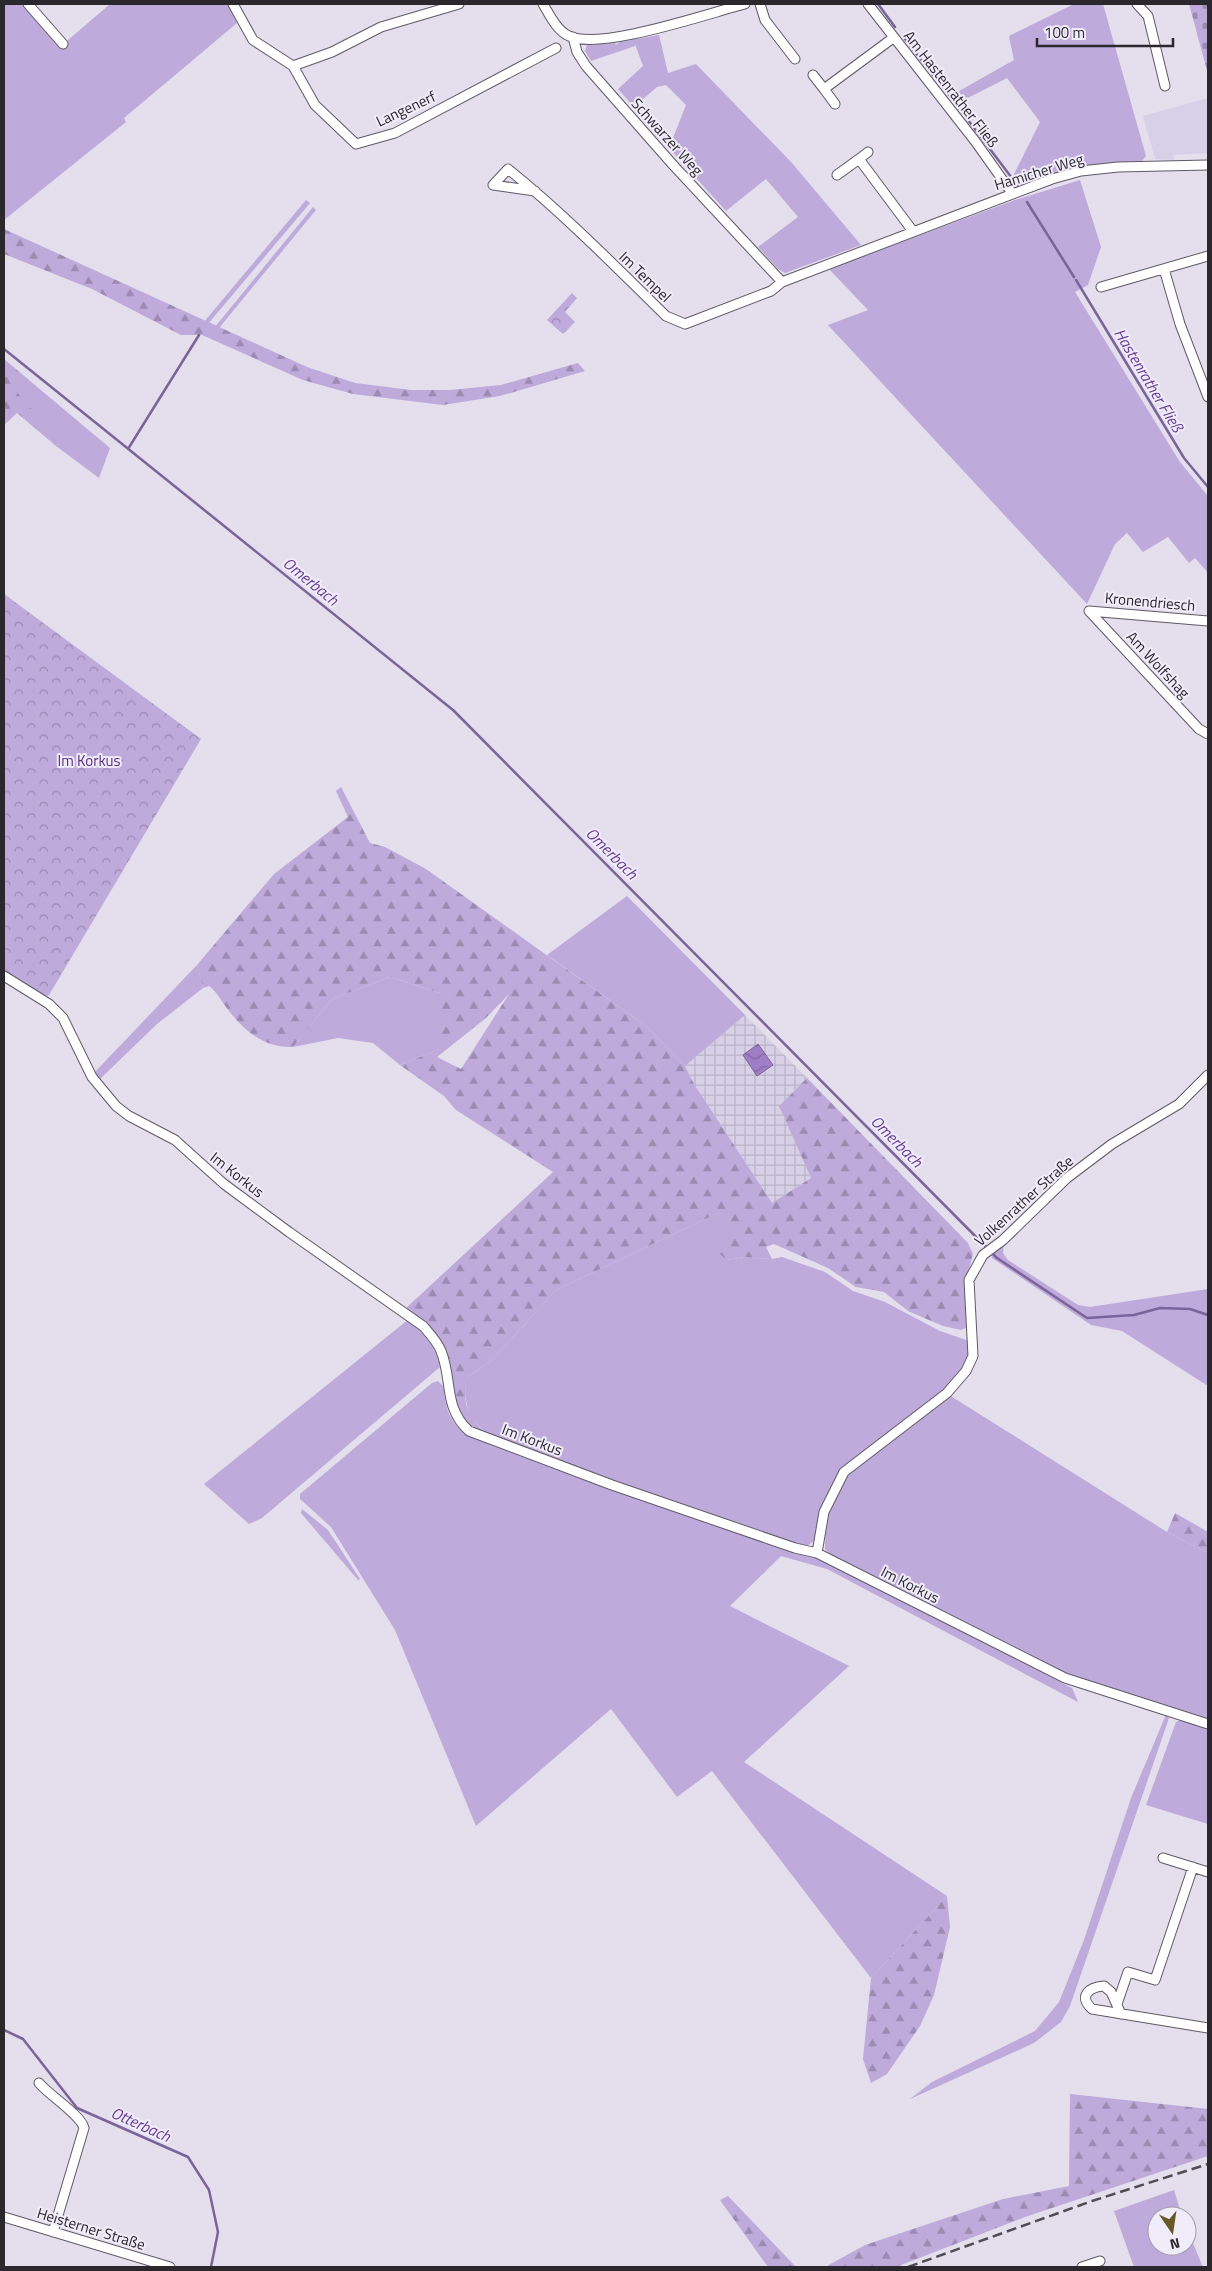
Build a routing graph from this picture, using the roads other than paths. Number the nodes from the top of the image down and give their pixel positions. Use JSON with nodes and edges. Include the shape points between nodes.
{"nodes":[{"id":1,"x":28,"y":4,"type":"edge"},
{"id":2,"x":233,"y":4,"type":"edge"},
{"id":3,"x":459,"y":4,"type":"edge"},
{"id":4,"x":542,"y":4,"type":"edge"},
{"id":5,"x":745,"y":4,"type":"edge"},
{"id":6,"x":760,"y":4,"type":"edge"},
{"id":7,"x":868,"y":4,"type":"edge"},
{"id":8,"x":1137,"y":4,"type":"edge"},
{"id":9,"x":573,"y":37,"type":"junction"},
{"id":10,"x":893,"y":38,"type":"junction"},
{"id":11,"x":63,"y":44,"type":"dead end"},
{"id":12,"x":556,"y":48,"type":"dead end"},
{"id":13,"x":795,"y":59,"type":"dead end"},
{"id":14,"x":293,"y":66,"type":"junction"},
{"id":15,"x":813,"y":75,"type":"dead end"},
{"id":16,"x":1165,"y":86,"type":"dead end"},
{"id":17,"x":824,"y":89,"type":"junction"},
{"id":18,"x":835,"y":104,"type":"dead end"},
{"id":19,"x":868,"y":152,"type":"dead end"},
{"id":20,"x":859,"y":159,"type":"junction"},
{"id":21,"x":1208,"y":165,"type":"edge"},
{"id":22,"x":837,"y":175,"type":"dead end"},
{"id":23,"x":536,"y":191,"type":"dead end"},
{"id":24,"x":1012,"y":192,"type":"junction"},
{"id":25,"x":912,"y":230,"type":"junction"},
{"id":26,"x":1208,"y":256,"type":"edge"},
{"id":27,"x":1164,"y":269,"type":"junction"},
{"id":28,"x":782,"y":282,"type":"junction"},
{"id":29,"x":1101,"y":287,"type":"dead end"},
{"id":30,"x":1208,"y":396,"type":"edge"},
{"id":31,"x":1089,"y":611,"type":"joint"},
{"id":32,"x":1208,"y":621,"type":"edge"},
{"id":33,"x":1208,"y":734,"type":"edge"},
{"id":34,"x":4,"y":976,"type":"edge"},
{"id":35,"x":1208,"y":1074,"type":"edge"},
{"id":36,"x":817,"y":1553,"type":"junction"},
{"id":37,"x":1208,"y":1724,"type":"edge"},
{"id":38,"x":1163,"y":1858,"type":"dead end"},
{"id":39,"x":1193,"y":1867,"type":"junction"},
{"id":40,"x":1208,"y":1872,"type":"edge"},
{"id":41,"x":1117,"y":2004,"type":"junction"},
{"id":42,"x":1121,"y":2014,"type":"junction"},
{"id":43,"x":1208,"y":2028,"type":"edge"},
{"id":44,"x":39,"y":2083,"type":"dead end"},
{"id":45,"x":4,"y":2217,"type":"edge"},
{"id":46,"x":53,"y":2232,"type":"junction"},
{"id":47,"x":1100,"y":2261,"type":"dead end"},
{"id":48,"x":170,"y":2267,"type":"edge"},
{"id":49,"x":1082,"y":2267,"type":"edge"}],
"edges":[{"from":1,"to":11,"type":"street"},
{"from":2,"to":14,"type":"street","via":[[253,40]]},
{"from":3,"to":14,"type":"street","via":[[382,27],[332,52]]},
{"from":4,"to":9,"type":"street","name":"Schwarzer Weg","via":[[562,31]]},
{"from":5,"to":9,"type":"street","via":[[640,34],[600,39]]},
{"from":6,"to":13,"type":"street","via":[[765,20]]},
{"from":7,"to":10,"type":"street","name":"Am Hastenrather Fließ"},
{"from":8,"to":16,"type":"street","via":[[1148,16]]},
{"from":9,"to":28,"type":"street","name":"Schwarzer Weg","via":[[586,66]]},
{"from":10,"to":17,"type":"street"},
{"from":10,"to":24,"type":"street","name":"Am Hastenrather Fließ"},
{"from":12,"to":14,"type":"street","name":"Langenerf","via":[[395,132],[356,144],[315,105]]},
{"from":15,"to":17,"type":"street"},
{"from":17,"to":18,"type":"street"},
{"from":19,"to":20,"type":"street"},
{"from":20,"to":22,"type":"street"},
{"from":20,"to":25,"type":"street"},
{"from":21,"to":24,"type":"street","name":"Hamicher Weg","via":[[1081,171]]},
{"from":23,"to":28,"type":"street","name":"Im Tempel","via":[[666,316],[685,324],[771,291]]},
{"from":24,"to":25,"type":"street","name":"Hamicher Weg"},
{"from":25,"to":28,"type":"street","name":"Hamicher Weg"},
{"from":26,"to":27,"type":"street"},
{"from":27,"to":29,"type":"street"},
{"from":27,"to":30,"type":"street","via":[[1180,324]]},
{"from":31,"to":32,"type":"street","name":"Kronendriesch"},
{"from":31,"to":33,"type":"street","name":"Am Wolfshag","via":[[1199,729]]},
{"from":34,"to":36,"type":"street","name":"Im Korkus","via":[[49,1004],[63,1018],[92,1077],[116,1106],[175,1140],[224,1184],[423,1326],[441,1351],[453,1411],[469,1431],[621,1488]]},
{"from":35,"to":36,"type":"street","name":"Volkenrather Straße","via":[[1179,1104],[1112,1144],[1067,1178],[990,1250],[969,1280],[973,1356],[966,1371],[947,1393],[844,1472],[824,1512]]},
{"from":36,"to":37,"type":"street","name":"Im Korkus","via":[[1065,1678]]},
{"from":38,"to":39,"type":"street"},
{"from":39,"to":40,"type":"street"},
{"from":39,"to":41,"type":"street","via":[[1155,1980],[1128,1972]]},
{"from":41,"to":42,"type":"street"},
{"from":41,"to":42,"type":"street","via":[[1104,1986],[1093,1986],[1087,1990],[1085,1997],[1092,2009]]},
{"from":42,"to":43,"type":"street"},
{"from":44,"to":46,"type":"street","via":[[83,2122],[84,2128]]},
{"from":45,"to":46,"type":"street","name":"Heisterner Straße"},
{"from":46,"to":48,"type":"street","name":"Heisterner Straße"},
{"from":47,"to":49,"type":"street"}]}
